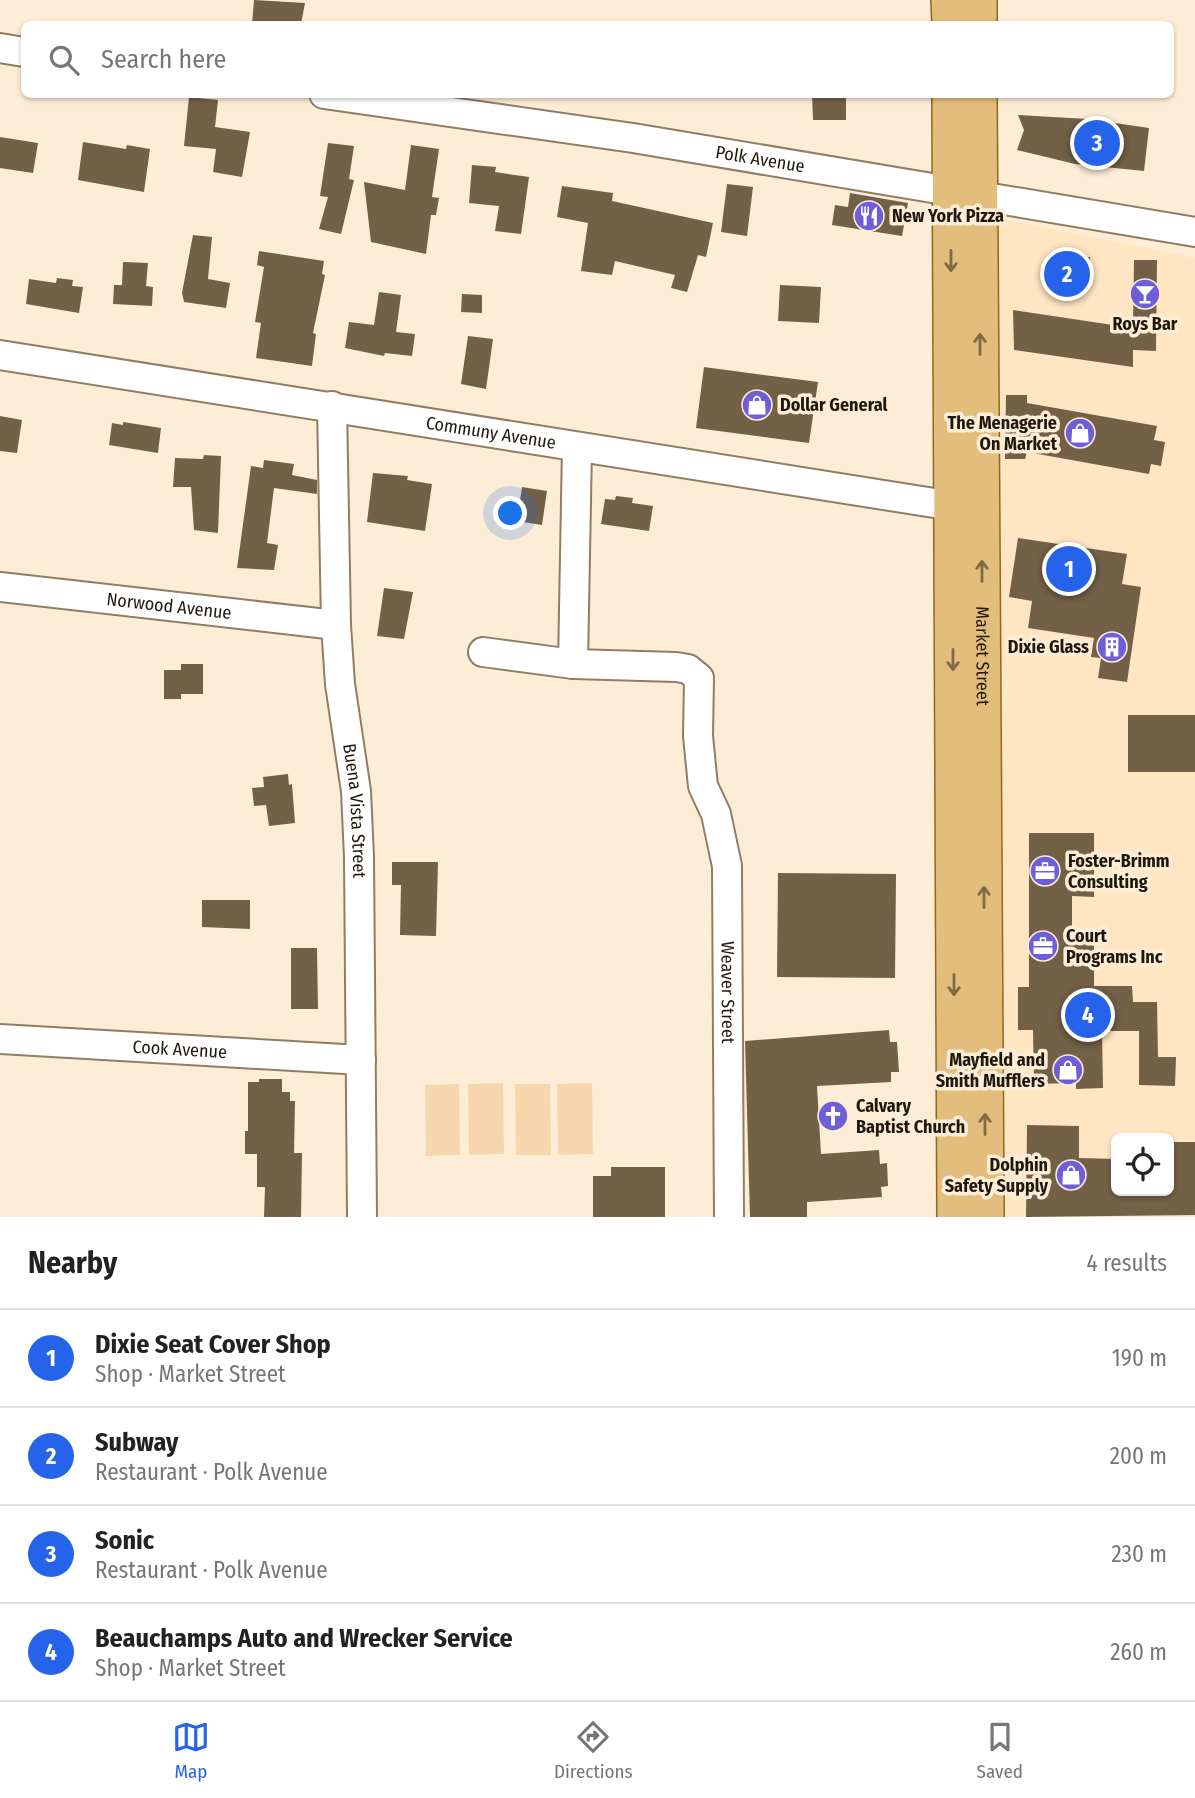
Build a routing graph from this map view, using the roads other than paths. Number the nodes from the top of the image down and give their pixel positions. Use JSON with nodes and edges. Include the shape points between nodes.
{"nodes":[{"id":1,"x":949,"y":0,"type":"edge"},
{"id":2,"x":979,"y":0,"type":"edge"},
{"id":3,"x":950,"y":21,"type":"edge"},
{"id":4,"x":979,"y":21,"type":"edge"},
{"id":5,"x":0,"y":48,"type":"edge"},
{"id":6,"x":21,"y":52,"type":"edge"},
{"id":7,"x":352,"y":98,"type":"edge"},
{"id":8,"x":951,"y":98,"type":"edge"},
{"id":9,"x":978,"y":98,"type":"edge"},
{"id":10,"x":965,"y":194,"type":"junction"},
{"id":11,"x":1195,"y":232,"type":"edge"},
{"id":12,"x":0,"y":355,"type":"edge"},
{"id":13,"x":332,"y":406,"type":"junction"},
{"id":14,"x":578,"y":447,"type":"junction"},
{"id":15,"x":967,"y":508,"type":"junction"},
{"id":16,"x":0,"y":587,"type":"edge"},
{"id":17,"x":336,"y":625,"type":"junction"},
{"id":18,"x":483,"y":652,"type":"dead end"},
{"id":19,"x":573,"y":664,"type":"junction"},
{"id":20,"x":0,"y":1039,"type":"edge"},
{"id":21,"x":361,"y":1060,"type":"junction"},
{"id":22,"x":362,"y":1217,"type":"edge"},
{"id":23,"x":729,"y":1217,"type":"edge"},
{"id":24,"x":955,"y":1217,"type":"edge"},
{"id":25,"x":986,"y":1217,"type":"edge"}],
"edges":[{"from":1,"to":3,"type":"main road"},
{"from":2,"to":4,"type":"main road"},
{"from":5,"to":6,"type":"street"},
{"from":7,"to":10,"type":"street","name":"Polk Avenue","via":[[633,138]]},
{"from":8,"to":10,"type":"main road","name":"Market Street"},
{"from":9,"to":10,"type":"main road","name":"Market Street"},
{"from":10,"to":11,"type":"street","name":"Polk Avenue"},
{"from":10,"to":15,"type":"main road","name":"Market Street"},
{"from":12,"to":13,"type":"street","name":"Communy Avenue"},
{"from":13,"to":14,"type":"street","name":"Communy Avenue"},
{"from":13,"to":17,"type":"street","name":"Buena Vista Street"},
{"from":14,"to":15,"type":"street","name":"Communy Avenue"},
{"from":14,"to":19,"type":"street"},
{"from":15,"to":24,"type":"main road","name":"Market Street","one_way":true},
{"from":25,"to":15,"type":"main road","name":"Market Street","one_way":true},
{"from":16,"to":17,"type":"street","name":"Norwood Avenue"},
{"from":17,"to":21,"type":"street","name":"Buena Vista Street","via":[[356,791]]},
{"from":18,"to":19,"type":"street"},
{"from":19,"to":23,"type":"street","name":"Weaver Street","via":[[676,667],[699,678],[702,786],[716,814],[727,866]]},
{"from":20,"to":21,"type":"street","name":"Cook Avenue"},
{"from":21,"to":22,"type":"street","name":"Buena Vista Street"}]}
